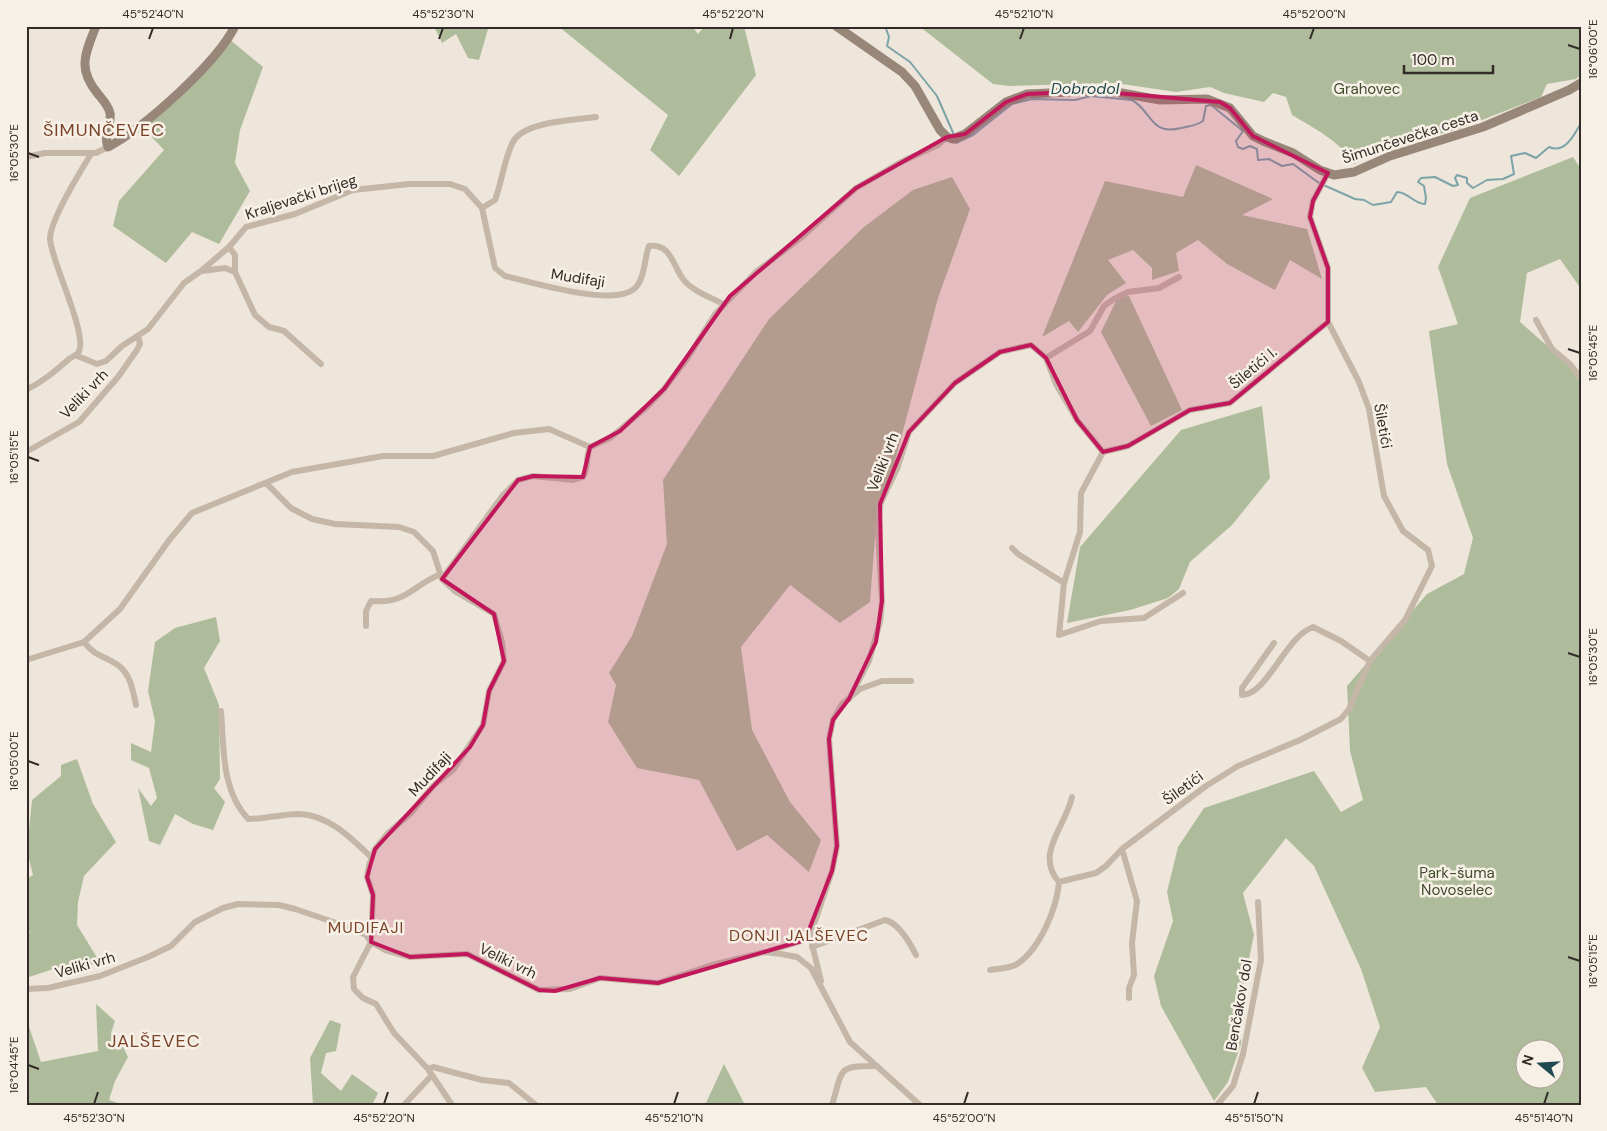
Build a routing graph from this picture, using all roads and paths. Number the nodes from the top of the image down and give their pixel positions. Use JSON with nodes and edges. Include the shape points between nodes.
{"nodes":[{"id":1,"x":96,"y":26,"type":"edge"},
{"id":2,"x":235,"y":26,"type":"edge"},
{"id":3,"x":836,"y":26,"type":"edge"},
{"id":4,"x":1581,"y":83,"type":"edge"},
{"id":5,"x":596,"y":117,"type":"dead end"},
{"id":6,"x":947,"y":137,"type":"junction"},
{"id":7,"x":108,"y":147,"type":"junction"},
{"id":8,"x":91,"y":154,"type":"junction"},
{"id":9,"x":26,"y":157,"type":"edge"},
{"id":10,"x":1326,"y":177,"type":"junction"},
{"id":11,"x":482,"y":208,"type":"junction"},
{"id":12,"x":230,"y":247,"type":"junction"},
{"id":13,"x":202,"y":271,"type":"junction"},
{"id":14,"x":235,"y":272,"type":"junction"},
{"id":15,"x":1179,"y":277,"type":"dead end"},
{"id":16,"x":723,"y":304,"type":"junction"},
{"id":17,"x":1536,"y":320,"type":"dead end"},
{"id":18,"x":1328,"y":322,"type":"junction"},
{"id":19,"x":138,"y":336,"type":"junction"},
{"id":20,"x":74,"y":355,"type":"junction"},
{"id":21,"x":1046,"y":358,"type":"junction"},
{"id":22,"x":321,"y":364,"type":"dead end"},
{"id":23,"x":1581,"y":378,"type":"edge"},
{"id":24,"x":26,"y":390,"type":"edge"},
{"id":25,"x":590,"y":447,"type":"junction"},
{"id":26,"x":26,"y":452,"type":"edge"},
{"id":27,"x":1103,"y":452,"type":"junction"},
{"id":28,"x":266,"y":483,"type":"junction"},
{"id":29,"x":1012,"y":548,"type":"dead end"},
{"id":30,"x":442,"y":576,"type":"junction"},
{"id":31,"x":1064,"y":583,"type":"junction"},
{"id":32,"x":1182,"y":593,"type":"dead end"},
{"id":33,"x":366,"y":626,"type":"dead end"},
{"id":34,"x":84,"y":642,"type":"junction"},
{"id":35,"x":1274,"y":643,"type":"dead end"},
{"id":36,"x":26,"y":660,"type":"edge"},
{"id":37,"x":1370,"y":661,"type":"junction"},
{"id":38,"x":911,"y":681,"type":"dead end"},
{"id":39,"x":848,"y":699,"type":"junction"},
{"id":40,"x":136,"y":705,"type":"dead end"},
{"id":41,"x":221,"y":711,"type":"dead end"},
{"id":42,"x":1072,"y":797,"type":"dead end"},
{"id":43,"x":1122,"y":848,"type":"junction"},
{"id":44,"x":372,"y":858,"type":"junction"},
{"id":45,"x":1059,"y":882,"type":"junction"},
{"id":46,"x":1258,"y":902,"type":"dead end"},
{"id":47,"x":810,"y":936,"type":"junction"},
{"id":48,"x":371,"y":942,"type":"junction"},
{"id":49,"x":812,"y":947,"type":"junction"},
{"id":50,"x":765,"y":952,"type":"junction"},
{"id":51,"x":916,"y":956,"type":"dead end"},
{"id":52,"x":990,"y":970,"type":"dead end"},
{"id":53,"x":26,"y":989,"type":"edge"},
{"id":54,"x":824,"y":992,"type":"junction"},
{"id":55,"x":1129,"y":998,"type":"dead end"},
{"id":56,"x":877,"y":1066,"type":"junction"},
{"id":57,"x":430,"y":1072,"type":"junction"},
{"id":58,"x":404,"y":1105,"type":"edge"},
{"id":59,"x":452,"y":1105,"type":"edge"},
{"id":60,"x":536,"y":1105,"type":"edge"},
{"id":61,"x":832,"y":1105,"type":"edge"},
{"id":62,"x":920,"y":1105,"type":"edge"},
{"id":63,"x":1217,"y":1105,"type":"edge"}],
"edges":[{"from":1,"to":7,"type":"street","via":[[84,70],[88,82],[109,109]]},
{"from":2,"to":7,"type":"street","via":[[210,62],[135,130]]},
{"from":3,"to":6,"type":"street","via":[[902,72],[915,86]]},
{"from":4,"to":10,"type":"street","name":"Šimunčevečka cesta","via":[[1483,127],[1390,156],[1354,172]]},
{"from":5,"to":11,"type":"street","via":[[543,125],[520,134],[514,140],[495,200]]},
{"from":6,"to":10,"type":"street","name":"Šimunčevečka cesta","via":[[965,134],[1006,102],[1027,94],[1093,91],[1160,100],[1207,99],[1230,108],[1258,139],[1293,153]]},
{"from":6,"to":16,"type":"street","via":[[938,145],[856,188]]},
{"from":7,"to":8,"type":"street"},
{"from":8,"to":9,"type":"street","via":[[45,153]]},
{"from":8,"to":20,"type":"street","via":[[50,238],[77,325],[81,345]]},
{"from":10,"to":18,"type":"street","name":"Šiletići","via":[[1313,201],[1310,217],[1328,268]]},
{"from":11,"to":12,"type":"street","name":"Kraljevački brijeg","via":[[465,189],[450,184],[409,184],[353,190],[296,214],[246,227]]},
{"from":11,"to":16,"type":"street","name":"Mudifaji","via":[[495,268],[504,276],[594,295],[620,296],[634,289],[649,246],[654,245],[663,248],[671,257],[684,280]]},
{"from":12,"to":13,"type":"street","name":"Kraljevački brijeg"},
{"from":12,"to":14,"type":"street","via":[[235,255]]},
{"from":13,"to":14,"type":"street","via":[[225,268]]},
{"from":13,"to":19,"type":"street","name":"Kraljevački brijeg","via":[[184,283],[154,323]]},
{"from":14,"to":22,"type":"street","via":[[255,315],[269,327],[284,331]]},
{"from":15,"to":21,"type":"street","via":[[1159,288],[1128,292],[1114,299],[1104,306],[1090,331]]},
{"from":16,"to":25,"type":"street","via":[[670,382],[648,406],[610,438]]},
{"from":17,"to":23,"type":"street","via":[[1552,348]]},
{"from":18,"to":27,"type":"street","name":"Šiletići I.","via":[[1230,403],[1190,410],[1128,446]]},
{"from":18,"to":37,"type":"street","name":"Šiletići","via":[[1369,409],[1384,496],[1403,531],[1428,550],[1432,566],[1405,620]]},
{"from":19,"to":20,"type":"street","name":"Kraljevački brijeg","via":[[106,361],[97,364]]},
{"from":19,"to":26,"type":"street","name":"Veliki vrh","via":[[140,344],[137,350],[79,422]]},
{"from":20,"to":24,"type":"street","via":[[47,380]]},
{"from":21,"to":27,"type":"street","via":[[1056,384],[1077,420]]},
{"from":21,"to":39,"type":"street","name":"Veliki vrh","via":[[1031,345],[1000,352],[955,383],[909,432],[897,469],[880,504],[880,622],[869,661]]},
{"from":25,"to":28,"type":"street","via":[[549,429],[514,433],[433,456],[382,456],[336,463],[292,472]]},
{"from":25,"to":30,"type":"street","via":[[583,477],[573,480],[533,476],[518,480]]},
{"from":27,"to":31,"type":"street","via":[[1081,493],[1080,532]]},
{"from":28,"to":30,"type":"street","via":[[291,508],[312,519],[335,524],[399,527],[414,532],[433,551]]},
{"from":28,"to":34,"type":"street","via":[[192,513],[120,609]]},
{"from":29,"to":31,"type":"street"},
{"from":30,"to":33,"type":"street","via":[[428,579],[397,600],[371,601],[366,611]]},
{"from":30,"to":44,"type":"street","name":"Mudifaji","via":[[456,592],[494,614],[504,661],[489,691],[483,725],[470,746],[453,770],[387,834]]},
{"from":31,"to":32,"type":"street","via":[[1059,635],[1101,621],[1144,618]]},
{"from":34,"to":36,"type":"street"},
{"from":34,"to":40,"type":"street","via":[[91,652],[120,666],[133,688]]},
{"from":35,"to":37,"type":"street","via":[[1242,688],[1242,695],[1259,686],[1285,651],[1313,627]]},
{"from":37,"to":43,"type":"street","name":"Šiletići","via":[[1349,709],[1341,719],[1238,766]]},
{"from":38,"to":39,"type":"street","name":"Veliki vrh","via":[[882,681],[860,689]]},
{"from":39,"to":47,"type":"street","name":"Veliki vrh","via":[[833,720],[829,739],[837,846]]},
{"from":41,"to":44,"type":"street","via":[[225,770],[240,810],[248,819],[299,814],[321,819],[338,828]]},
{"from":42,"to":45,"type":"street","via":[[1050,854],[1049,868]]},
{"from":43,"to":45,"type":"street","name":"Šiletići","via":[[1096,873]]},
{"from":43,"to":55,"type":"street","via":[[1137,901],[1132,943],[1134,975]]},
{"from":44,"to":48,"type":"street","name":"Mudifaji","via":[[367,877],[374,902]]},
{"from":45,"to":52,"type":"street","via":[[1054,910],[1035,945],[1016,965]]},
{"from":46,"to":63,"type":"street","name":"Benčakov dol","via":[[1260,960],[1243,1054],[1233,1086]]},
{"from":47,"to":49,"type":"street","name":"Veliki vrh"},
{"from":47,"to":50,"type":"street","name":"Veliki vrh","via":[[801,942]]},
{"from":48,"to":50,"type":"street","name":"Veliki vrh","via":[[410,957],[467,954],[538,990],[555,991],[600,978],[658,983]]},
{"from":48,"to":53,"type":"street","name":"Veliki vrh","via":[[366,935],[351,928],[295,909],[279,905],[238,904],[195,922],[170,946],[148,957],[100,976],[48,988]]},
{"from":48,"to":57,"type":"street","name":"Mudifaji","via":[[352,977],[354,988],[363,998],[376,1004],[394,1033]]},
{"from":49,"to":51,"type":"street","via":[[885,920],[907,938]]},
{"from":49,"to":54,"type":"street","name":"Veliki vrh"},
{"from":50,"to":54,"type":"street","name":"Veliki vrh","via":[[790,955],[803,961],[811,968]]},
{"from":54,"to":56,"type":"street","name":"Veliki vrh","via":[[850,1042]]},
{"from":56,"to":61,"type":"street","via":[[849,1067],[842,1072]]},
{"from":56,"to":62,"type":"street","name":"Veliki vrh"},
{"from":57,"to":58,"type":"street"},
{"from":57,"to":59,"type":"street","name":"Mudifaji"},
{"from":57,"to":60,"type":"street","via":[[433,1067],[482,1080],[509,1083]]}]}
